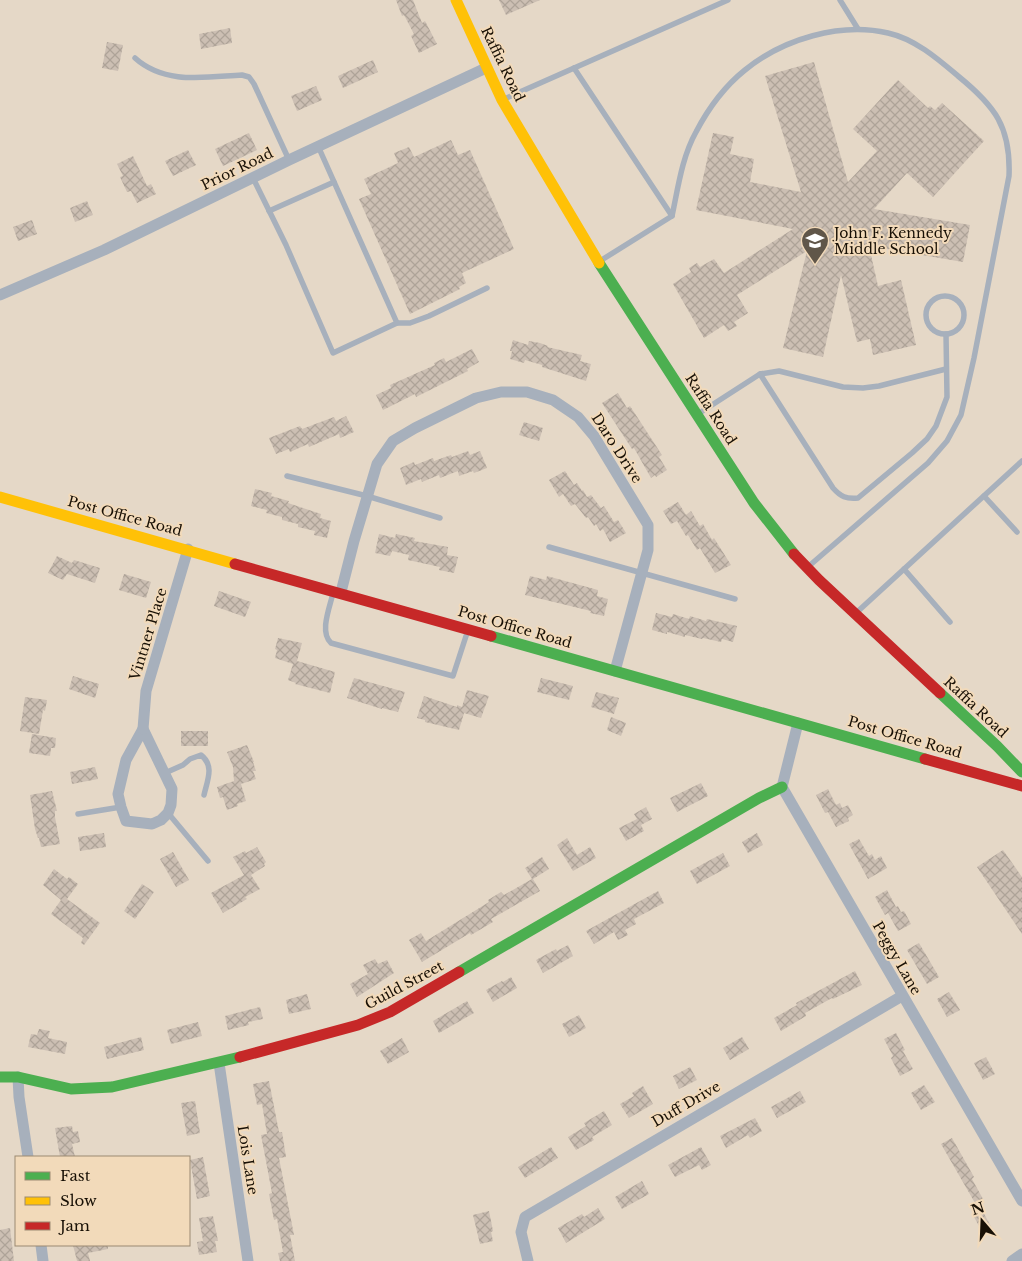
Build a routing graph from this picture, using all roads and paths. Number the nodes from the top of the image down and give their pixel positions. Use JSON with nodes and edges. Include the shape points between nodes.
{"nodes":[{"id":1,"x":456,"y":0,"type":"edge"},
{"id":2,"x":728,"y":0,"type":"edge"},
{"id":3,"x":840,"y":0,"type":"edge"},
{"id":4,"x":858,"y":29,"type":"junction"},
{"id":5,"x":135,"y":58,"type":"dead end"},
{"id":6,"x":486,"y":68,"type":"junction"},
{"id":7,"x":574,"y":68,"type":"junction"},
{"id":8,"x":502,"y":100,"type":"junction"},
{"id":9,"x":318,"y":146,"type":"junction"},
{"id":10,"x":290,"y":160,"type":"junction"},
{"id":11,"x":253,"y":178,"type":"junction"},
{"id":12,"x":334,"y":182,"type":"junction"},
{"id":13,"x":270,"y":211,"type":"junction"},
{"id":14,"x":672,"y":216,"type":"junction"},
{"id":15,"x":598,"y":262,"type":"junction"},
{"id":16,"x":487,"y":288,"type":"dead end"},
{"id":17,"x":0,"y":295,"type":"edge"},
{"id":18,"x":397,"y":323,"type":"junction"},
{"id":19,"x":946,"y":334,"type":"junction"},
{"id":20,"x":946,"y":368,"type":"junction"},
{"id":21,"x":760,"y":374,"type":"junction"},
{"id":22,"x":697,"y":415,"type":"junction"},
{"id":23,"x":1022,"y":462,"type":"edge"},
{"id":24,"x":287,"y":476,"type":"dead end"},
{"id":25,"x":367,"y":496,"type":"junction"},
{"id":26,"x":984,"y":496,"type":"junction"},
{"id":27,"x":0,"y":497,"type":"edge"},
{"id":28,"x":440,"y":518,"type":"dead end"},
{"id":29,"x":1017,"y":532,"type":"dead end"},
{"id":30,"x":549,"y":547,"type":"dead end"},
{"id":31,"x":188,"y":550,"type":"junction"},
{"id":32,"x":807,"y":568,"type":"junction"},
{"id":33,"x":904,"y":569,"type":"junction"},
{"id":34,"x":642,"y":572,"type":"junction"},
{"id":35,"x":337,"y":592,"type":"junction"},
{"id":36,"x":735,"y":600,"type":"dead end"},
{"id":37,"x":854,"y":614,"type":"junction"},
{"id":38,"x":950,"y":622,"type":"dead end"},
{"id":39,"x":468,"y":630,"type":"junction"},
{"id":40,"x":615,"y":671,"type":"junction"},
{"id":41,"x":798,"y":723,"type":"junction"},
{"id":42,"x":143,"y":729,"type":"junction"},
{"id":43,"x":1022,"y":772,"type":"edge"},
{"id":44,"x":165,"y":774,"type":"junction"},
{"id":45,"x":1022,"y":786,"type":"edge"},
{"id":46,"x":782,"y":788,"type":"junction"},
{"id":47,"x":204,"y":795,"type":"dead end"},
{"id":48,"x":121,"y":807,"type":"junction"},
{"id":49,"x":168,"y":813,"type":"junction"},
{"id":50,"x":78,"y":814,"type":"dead end"},
{"id":51,"x":208,"y":861,"type":"dead end"},
{"id":52,"x":902,"y":996,"type":"junction"},
{"id":53,"x":219,"y":1063,"type":"junction"},
{"id":54,"x":0,"y":1077,"type":"edge"},
{"id":55,"x":18,"y":1077,"type":"junction"},
{"id":56,"x":28,"y":1156,"type":"edge"},
{"id":57,"x":1022,"y":1201,"type":"edge"},
{"id":58,"x":41,"y":1246,"type":"edge"},
{"id":59,"x":1022,"y":1254,"type":"edge"},
{"id":60,"x":43,"y":1261,"type":"edge"},
{"id":61,"x":248,"y":1261,"type":"edge"},
{"id":62,"x":528,"y":1261,"type":"edge"},
{"id":63,"x":1012,"y":1261,"type":"edge"}],
"edges":[{"from":1,"to":6,"type":"street","name":"Raffia Road"},
{"from":2,"to":7,"type":"lane"},
{"from":3,"to":4,"type":"lane"},
{"from":4,"to":14,"type":"lane","via":[[823,34],[790,44],[762,58],[741,74],[713,104],[695,134],[681,172]]},
{"from":4,"to":32,"type":"lane","via":[[889,33],[932,55],[990,106],[1006,137],[1010,154],[1009,176],[961,415],[947,440],[928,463]]},
{"from":5,"to":10,"type":"lane","via":[[160,74],[184,78],[249,77]]},
{"from":6,"to":8,"type":"street","name":"Raffia Road"},
{"from":6,"to":9,"type":"street","name":"Prior Road"},
{"from":7,"to":8,"type":"lane"},
{"from":7,"to":14,"type":"lane"},
{"from":8,"to":15,"type":"street","name":"Raffia Road"},
{"from":9,"to":10,"type":"street","name":"Prior Road"},
{"from":9,"to":12,"type":"lane"},
{"from":10,"to":11,"type":"street","name":"Prior Road"},
{"from":11,"to":13,"type":"lane"},
{"from":11,"to":17,"type":"street","name":"Prior Road","via":[[104,250]]},
{"from":12,"to":13,"type":"lane"},
{"from":12,"to":18,"type":"lane"},
{"from":13,"to":18,"type":"lane","via":[[333,353]]},
{"from":14,"to":15,"type":"lane"},
{"from":15,"to":22,"type":"street","name":"Raffia Road"},
{"from":16,"to":18,"type":"lane","via":[[429,316],[410,323]]},
{"from":19,"to":19,"type":"lane","via":[[962,325],[964,312],[957,300],[945,296],[933,300],[925,316],[934,332]]},
{"from":19,"to":20,"type":"lane"},
{"from":20,"to":21,"type":"lane","via":[[863,388],[843,387],[779,372]]},
{"from":20,"to":21,"type":"lane","via":[[947,397],[928,439],[867,492],[858,498],[848,499],[833,488]]},
{"from":21,"to":22,"type":"lane"},
{"from":22,"to":32,"type":"street","name":"Raffia Road","via":[[754,503]]},
{"from":23,"to":26,"type":"lane"},
{"from":24,"to":25,"type":"lane"},
{"from":25,"to":28,"type":"lane"},
{"from":25,"to":34,"type":"street","name":"Daro Drive","via":[[377,464],[393,441],[476,398],[501,392],[527,392],[553,400],[578,417],[594,436],[648,526],[648,550]]},
{"from":25,"to":35,"type":"street","name":"Daro Drive"},
{"from":26,"to":29,"type":"lane"},
{"from":26,"to":33,"type":"lane"},
{"from":27,"to":31,"type":"street","name":"Post Office Road"},
{"from":30,"to":34,"type":"lane"},
{"from":31,"to":35,"type":"street","name":"Post Office Road"},
{"from":31,"to":42,"type":"street","name":"Vintner Place","via":[[146,692]]},
{"from":32,"to":37,"type":"street","name":"Raffia Road"},
{"from":33,"to":37,"type":"lane"},
{"from":33,"to":38,"type":"lane"},
{"from":34,"to":36,"type":"lane"},
{"from":34,"to":40,"type":"street","name":"Daro Drive"},
{"from":35,"to":39,"type":"street","name":"Post Office Road"},
{"from":35,"to":39,"type":"lane","via":[[326,632],[331,644],[453,676]]},
{"from":37,"to":43,"type":"street","name":"Raffia Road"},
{"from":39,"to":40,"type":"street","name":"Post Office Road"},
{"from":40,"to":41,"type":"street","name":"Post Office Road"},
{"from":41,"to":45,"type":"street","name":"Post Office Road"},
{"from":41,"to":46,"type":"street"},
{"from":42,"to":44,"type":"street"},
{"from":42,"to":48,"type":"street","name":"Vintner Place","via":[[126,760],[118,794]]},
{"from":44,"to":47,"type":"lane","via":[[201,755],[210,768]]},
{"from":44,"to":49,"type":"street","via":[[172,789]]},
{"from":46,"to":52,"type":"street","name":"Peggy Lane"},
{"from":46,"to":53,"type":"street","name":"Guild Street","via":[[759,798],[390,1012],[358,1025]]},
{"from":48,"to":49,"type":"street","via":[[126,820],[152,824]]},
{"from":48,"to":50,"type":"lane"},
{"from":49,"to":51,"type":"lane"},
{"from":52,"to":57,"type":"street","name":"Peggy Lane"},
{"from":52,"to":62,"type":"street","name":"Duff Drive","via":[[525,1217],[522,1232]]},
{"from":53,"to":55,"type":"street","name":"Guild Street","via":[[112,1087],[71,1089]]},
{"from":53,"to":61,"type":"street","name":"Lois Lane"},
{"from":54,"to":55,"type":"street","name":"Guild Street"},
{"from":55,"to":56,"type":"street"},
{"from":58,"to":60,"type":"street"},
{"from":59,"to":63,"type":"street"}]}
